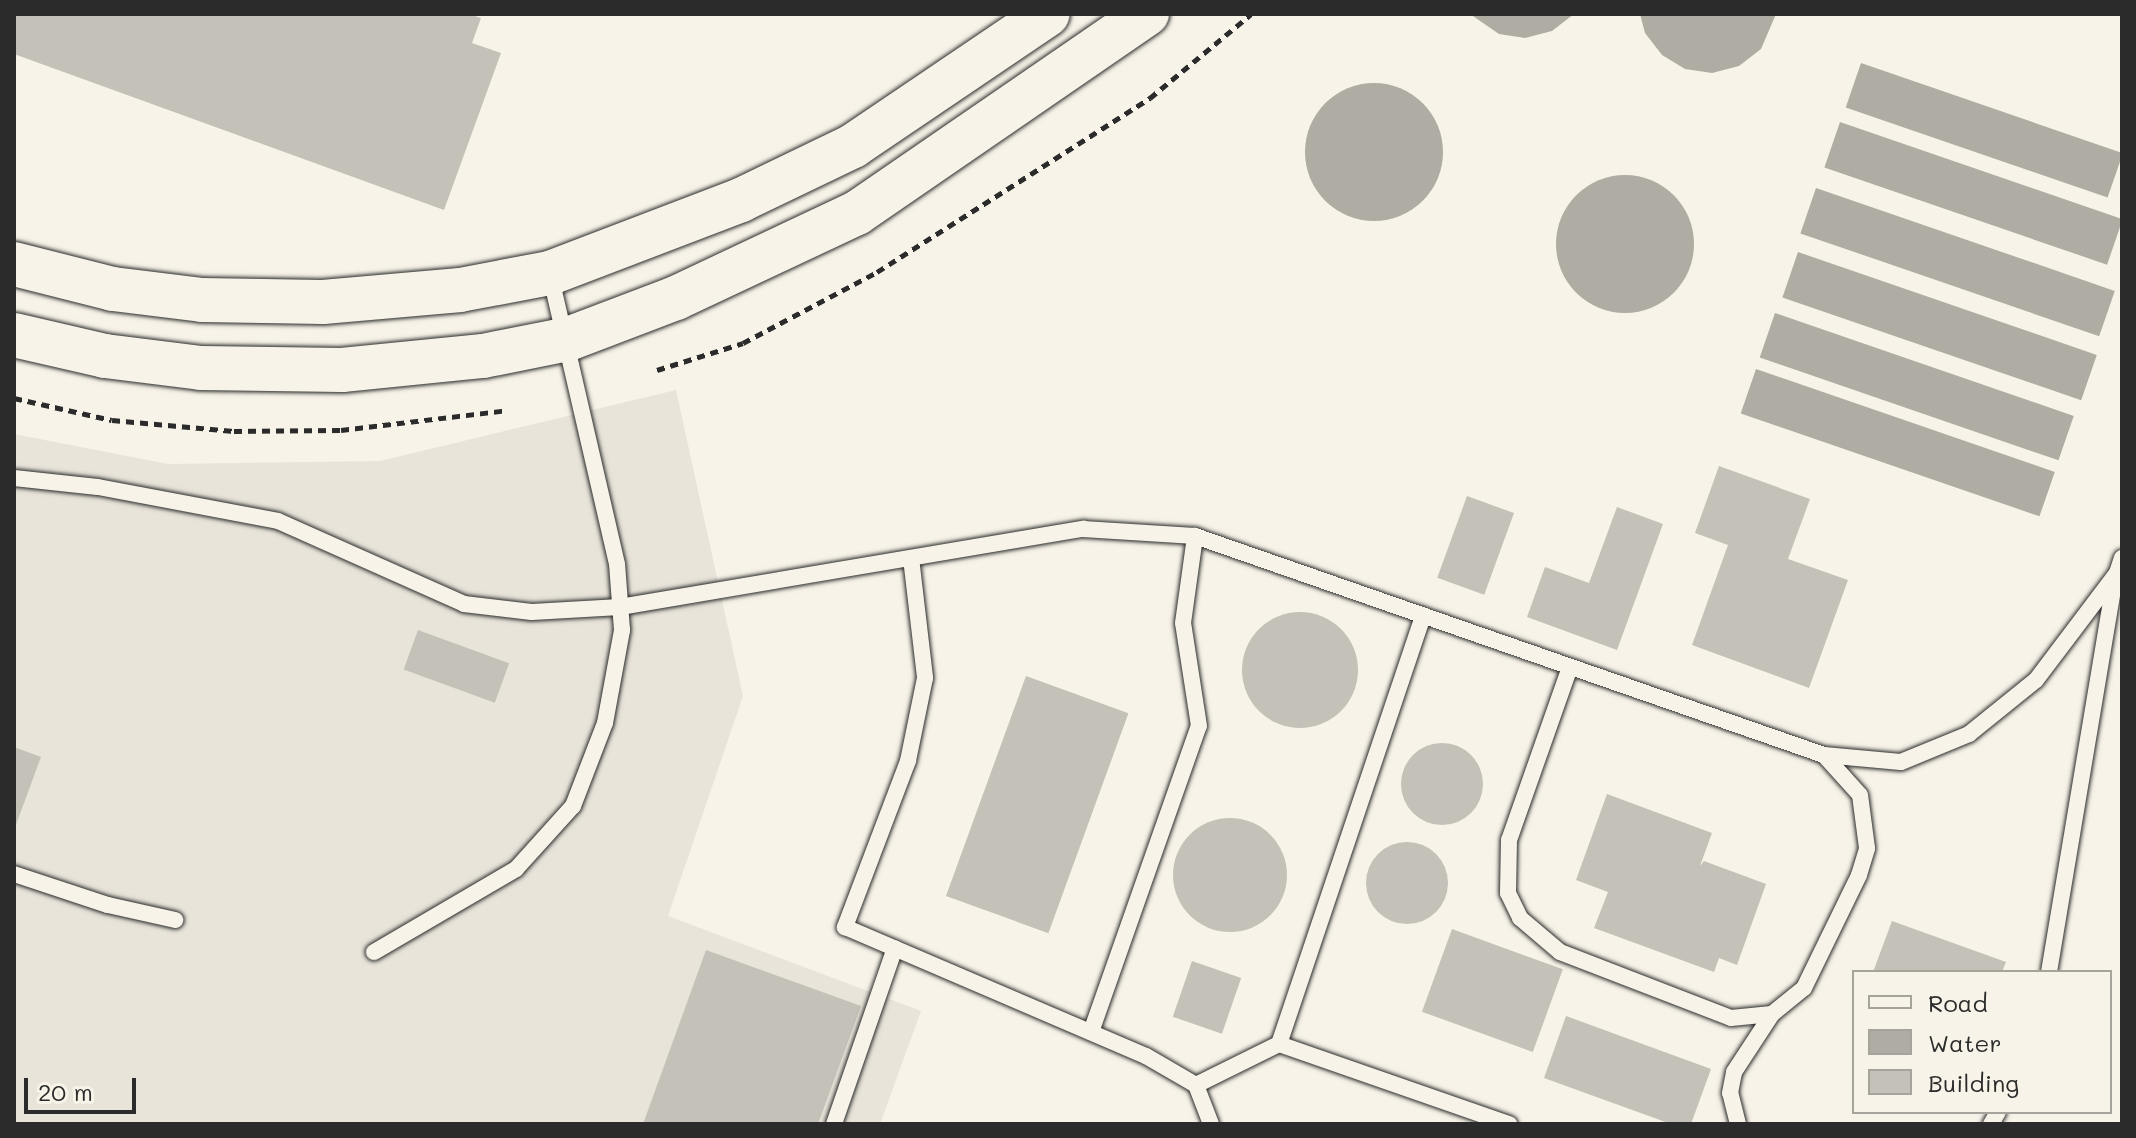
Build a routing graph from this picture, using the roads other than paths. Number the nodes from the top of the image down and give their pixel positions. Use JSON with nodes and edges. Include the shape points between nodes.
{"nodes":[{"id":1,"x":1048,"y":14,"type":"edge"},
{"id":2,"x":1147,"y":14,"type":"edge"},
{"id":3,"x":14,"y":264,"type":"edge"},
{"id":4,"x":550,"y":273,"type":"junction"},
{"id":5,"x":14,"y":335,"type":"edge"},
{"id":6,"x":568,"y":339,"type":"junction"},
{"id":7,"x":14,"y":478,"type":"edge"},
{"id":8,"x":1195,"y":536,"type":"junction"},
{"id":9,"x":911,"y":558,"type":"junction"},
{"id":10,"x":2119,"y":565,"type":"edge"},
{"id":11,"x":620,"y":607,"type":"junction"},
{"id":12,"x":1423,"y":616,"type":"junction"},
{"id":13,"x":1570,"y":667,"type":"junction"},
{"id":14,"x":1824,"y":755,"type":"junction"},
{"id":15,"x":14,"y":874,"type":"edge"},
{"id":16,"x":175,"y":920,"type":"dead end"},
{"id":17,"x":895,"y":948,"type":"junction"},
{"id":18,"x":374,"y":952,"type":"dead end"},
{"id":19,"x":2049,"y":970,"type":"edge"},
{"id":20,"x":1772,"y":1014,"type":"junction"},
{"id":21,"x":1091,"y":1032,"type":"junction"},
{"id":22,"x":1279,"y":1044,"type":"junction"},
{"id":23,"x":1196,"y":1085,"type":"junction"},
{"id":24,"x":834,"y":1124,"type":"edge"},
{"id":25,"x":1211,"y":1124,"type":"edge"},
{"id":26,"x":1509,"y":1124,"type":"edge"},
{"id":27,"x":1738,"y":1124,"type":"edge"}],
"edges":[{"from":1,"to":4,"type":"main road","via":[[853,146],[741,200]]},
{"from":2,"to":6,"type":"main road","via":[[857,213],[676,298]]},
{"from":3,"to":4,"type":"main road","via":[[113,289],[202,300],[323,302],[460,290]]},
{"from":4,"to":6,"type":"lane"},
{"from":5,"to":6,"type":"main road","via":[[105,356],[201,368],[342,370],[483,356]]},
{"from":6,"to":11,"type":"lane","via":[[617,564]]},
{"from":7,"to":11,"type":"lane","via":[[98,487],[278,521],[464,604],[532,612]]},
{"from":8,"to":9,"type":"lane","via":[[1083,529]]},
{"from":8,"to":12,"type":"lane"},
{"from":8,"to":21,"type":"lane","via":[[1183,623],[1199,726]]},
{"from":9,"to":11,"type":"lane"},
{"from":9,"to":17,"type":"lane","via":[[925,678],[908,761],[845,927]]},
{"from":10,"to":14,"type":"lane","via":[[2036,680],[1969,734],[1901,762]]},
{"from":10,"to":19,"type":"lane"},
{"from":11,"to":18,"type":"lane","via":[[622,630],[605,723],[573,806],[516,869]]},
{"from":12,"to":13,"type":"lane"},
{"from":12,"to":22,"type":"lane"},
{"from":13,"to":14,"type":"lane"},
{"from":13,"to":20,"type":"lane","via":[[1509,840],[1508,893],[1520,918],[1560,952],[1716,1013],[1752,1019]]},
{"from":14,"to":20,"type":"lane","via":[[1860,795],[1867,848],[1804,988]]},
{"from":15,"to":16,"type":"lane"},
{"from":17,"to":21,"type":"lane"},
{"from":17,"to":24,"type":"lane"},
{"from":20,"to":27,"type":"lane","via":[[1734,1072],[1730,1093]]},
{"from":21,"to":23,"type":"lane"},
{"from":22,"to":23,"type":"lane"},
{"from":22,"to":26,"type":"lane"},
{"from":23,"to":25,"type":"lane"}]}
